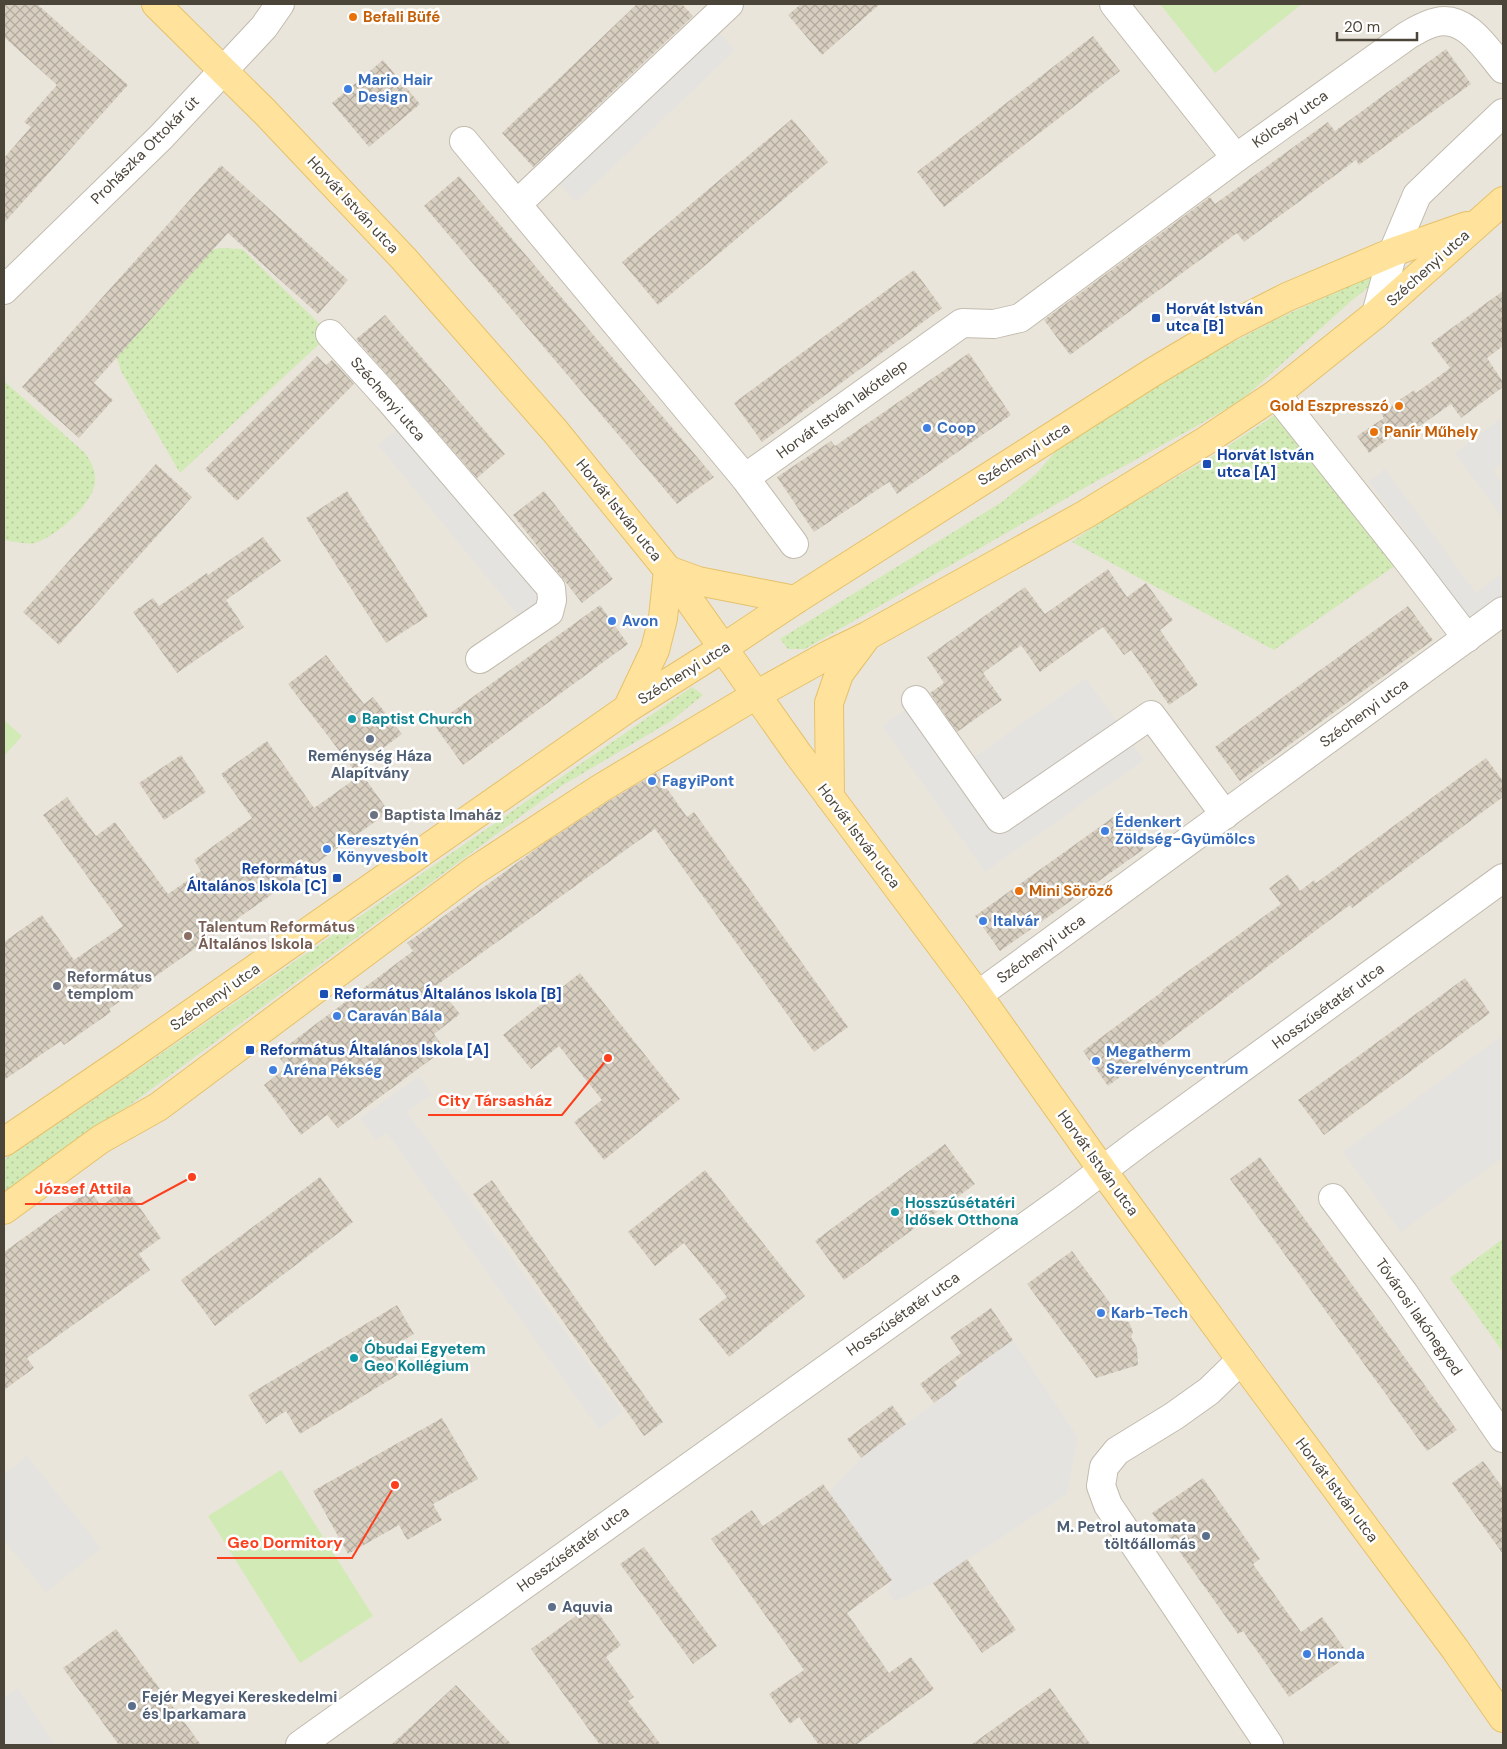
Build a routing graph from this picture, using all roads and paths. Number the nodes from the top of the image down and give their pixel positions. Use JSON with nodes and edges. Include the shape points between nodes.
{"nodes":[{"id":1,"x":156,"y":4,"type":"edge"},
{"id":2,"x":280,"y":4,"type":"edge"},
{"id":3,"x":729,"y":4,"type":"edge"},
{"id":4,"x":1114,"y":4,"type":"edge"},
{"id":5,"x":1503,"y":68,"type":"edge"},
{"id":6,"x":223,"y":71,"type":"junction"},
{"id":7,"x":1503,"y":113,"type":"edge"},
{"id":8,"x":464,"y":141,"type":"dead end"},
{"id":9,"x":1236,"y":158,"type":"junction"},
{"id":10,"x":1503,"y":201,"type":"edge"},
{"id":11,"x":517,"y":204,"type":"junction"},
{"id":12,"x":1480,"y":222,"type":"junction"},
{"id":13,"x":1393,"y":252,"type":"junction"},
{"id":14,"x":4,"y":290,"type":"edge"},
{"id":15,"x":1376,"y":314,"type":"junction"},
{"id":16,"x":330,"y":334,"type":"dead end"},
{"id":17,"x":1276,"y":394,"type":"junction"},
{"id":18,"x":745,"y":478,"type":"junction"},
{"id":19,"x":794,"y":544,"type":"dead end"},
{"id":20,"x":668,"y":570,"type":"junction"},
{"id":21,"x":795,"y":600,"type":"junction"},
{"id":22,"x":1503,"y":610,"type":"edge"},
{"id":23,"x":867,"y":636,"type":"junction"},
{"id":24,"x":1467,"y":638,"type":"junction"},
{"id":25,"x":723,"y":648,"type":"junction"},
{"id":26,"x":480,"y":659,"type":"dead end"},
{"id":27,"x":756,"y":695,"type":"junction"},
{"id":28,"x":916,"y":700,"type":"dead end"},
{"id":29,"x":628,"y":708,"type":"junction"},
{"id":30,"x":830,"y":798,"type":"junction"},
{"id":31,"x":1225,"y":815,"type":"junction"},
{"id":32,"x":1503,"y":878,"type":"edge"},
{"id":33,"x":978,"y":995,"type":"junction"},
{"id":34,"x":4,"y":1142,"type":"edge"},
{"id":35,"x":1103,"y":1171,"type":"junction"},
{"id":36,"x":1333,"y":1198,"type":"dead end"},
{"id":37,"x":4,"y":1210,"type":"edge"},
{"id":38,"x":1240,"y":1360,"type":"junction"},
{"id":39,"x":1503,"y":1438,"type":"edge"},
{"id":40,"x":1503,"y":1718,"type":"edge"},
{"id":41,"x":300,"y":1745,"type":"edge"},
{"id":42,"x":1269,"y":1745,"type":"edge"}],
"edges":[{"from":1,"to":6,"type":"main road","name":"Horvát István utca"},
{"from":2,"to":6,"type":"street","name":"Prohászka Ottokár út","via":[[264,27]]},
{"from":3,"to":11,"type":"street"},
{"from":4,"to":9,"type":"street","name":"Kölcsey utca"},
{"from":5,"to":9,"type":"street","name":"Kölcsey utca","via":[[1474,34],[1456,23],[1439,21],[1408,35]]},
{"from":6,"to":14,"type":"street","name":"Prohászka Ottokár út"},
{"from":6,"to":20,"type":"main road","name":"Horvát István utca","via":[[416,273],[556,431]]},
{"from":7,"to":13,"type":"street","name":"Széchenyi utca","via":[[1418,195]]},
{"from":8,"to":11,"type":"street"},
{"from":9,"to":18,"type":"street","name":"Horvát István lakótelep","via":[[1020,318],[994,324],[962,322]]},
{"from":10,"to":12,"type":"main road","name":"Széchenyi utca"},
{"from":11,"to":18,"type":"street"},
{"from":12,"to":13,"type":"main road","name":"Széchenyi utca"},
{"from":12,"to":15,"type":"main road","name":"Széchenyi utca"},
{"from":13,"to":15,"type":"street","name":"Széchenyi utca"},
{"from":13,"to":21,"type":"main road","name":"Széchenyi utca","via":[[1287,297],[1230,326]]},
{"from":15,"to":17,"type":"main road","name":"Széchenyi utca"},
{"from":16,"to":26,"type":"street","name":"Széchenyi utca","via":[[551,588],[549,612]]},
{"from":17,"to":23,"type":"main road","name":"Széchenyi utca","via":[[1086,514]]},
{"from":17,"to":24,"type":"street"},
{"from":18,"to":19,"type":"street"},
{"from":20,"to":21,"type":"main road","via":[[698,581]]},
{"from":20,"to":25,"type":"main road","name":"Horvát István utca"},
{"from":20,"to":29,"type":"main road","via":[[656,650]]},
{"from":21,"to":25,"type":"main road","name":"Széchenyi utca"},
{"from":22,"to":24,"type":"street","name":"Széchenyi utca"},
{"from":23,"to":27,"type":"main road","name":"Széchenyi utca"},
{"from":23,"to":30,"type":"main road","via":[[840,674],[829,703]]},
{"from":24,"to":31,"type":"street","name":"Széchenyi utca"},
{"from":25,"to":27,"type":"main road","name":"Horvát István utca"},
{"from":25,"to":29,"type":"main road","name":"Széchenyi utca"},
{"from":27,"to":30,"type":"main road","name":"Horvát István utca"},
{"from":27,"to":37,"type":"main road","name":"Széchenyi utca","via":[[601,788],[474,871],[158,1107],[101,1138]]},
{"from":28,"to":31,"type":"street","via":[[1000,820],[1151,715]]},
{"from":29,"to":34,"type":"main road","name":"Széchenyi utca"},
{"from":30,"to":33,"type":"main road","name":"Horvát István utca"},
{"from":31,"to":33,"type":"street","name":"Széchenyi utca"},
{"from":32,"to":35,"type":"street","name":"Hosszúsétatér utca"},
{"from":33,"to":35,"type":"main road","name":"Horvát István utca"},
{"from":35,"to":38,"type":"main road","name":"Horvát István utca"},
{"from":35,"to":41,"type":"street","name":"Hosszúsétatér utca"},
{"from":36,"to":39,"type":"street","name":"Tóvárosi lakónegyed","via":[[1403,1292]]},
{"from":38,"to":40,"type":"main road","name":"Horvát István utca"},
{"from":38,"to":42,"type":"street","via":[[1209,1391],[1117,1450],[1104,1467],[1101,1486],[1108,1504]]}]}
